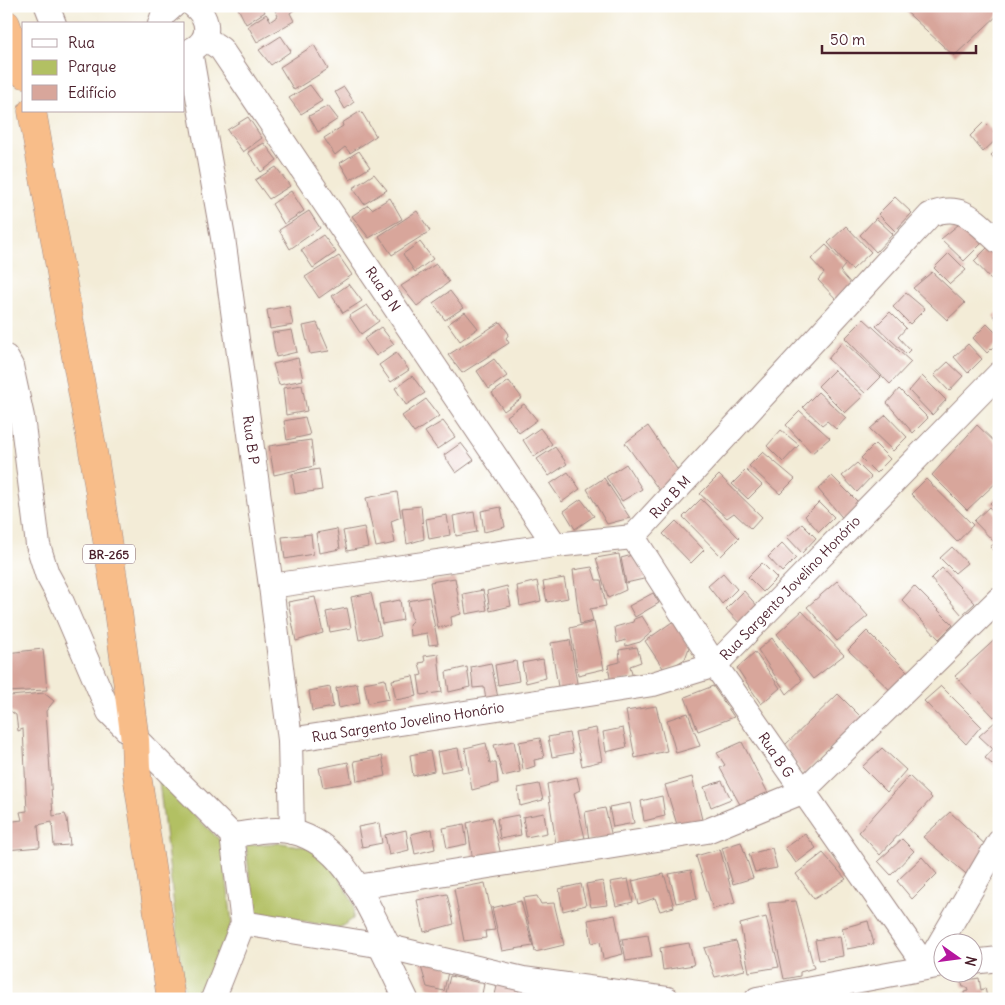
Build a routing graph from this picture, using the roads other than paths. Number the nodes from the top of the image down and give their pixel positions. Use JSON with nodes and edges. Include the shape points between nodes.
{"nodes":[{"id":1,"x":47,"y":6,"type":"edge"},
{"id":2,"x":173,"y":6,"type":"edge"},
{"id":3,"x":194,"y":6,"type":"edge"},
{"id":4,"x":53,"y":22,"type":"edge"},
{"id":5,"x":161,"y":22,"type":"edge"},
{"id":6,"x":6,"y":24,"type":"edge"},
{"id":7,"x":193,"y":47,"type":"edge"},
{"id":8,"x":22,"y":68,"type":"edge"},
{"id":9,"x":32,"y":112,"type":"edge"},
{"id":10,"x":999,"y":242,"type":"edge"},
{"id":11,"x":6,"y":357,"type":"edge"},
{"id":12,"x":999,"y":374,"type":"edge"},
{"id":13,"x":633,"y":538,"type":"junction"},
{"id":14,"x":555,"y":545,"type":"junction"},
{"id":15,"x":271,"y":586,"type":"junction"},
{"id":16,"x":999,"y":599,"type":"edge"},
{"id":17,"x":714,"y":664,"type":"junction"},
{"id":18,"x":135,"y":740,"type":"junction"},
{"id":19,"x":290,"y":740,"type":"junction"},
{"id":20,"x":802,"y":792,"type":"junction"},
{"id":21,"x":292,"y":832,"type":"junction"},
{"id":22,"x":232,"y":835,"type":"junction"},
{"id":23,"x":999,"y":842,"type":"edge"},
{"id":24,"x":357,"y":887,"type":"junction"},
{"id":25,"x":242,"y":924,"type":"junction"},
{"id":26,"x":952,"y":932,"type":"edge"},
{"id":27,"x":385,"y":946,"type":"junction"},
{"id":28,"x":999,"y":959,"type":"edge"},
{"id":29,"x":982,"y":961,"type":"edge"},
{"id":30,"x":932,"y":963,"type":"edge"},
{"id":31,"x":932,"y":966,"type":"edge"},
{"id":32,"x":171,"y":999,"type":"edge"},
{"id":33,"x":213,"y":999,"type":"edge"},
{"id":34,"x":406,"y":999,"type":"edge"},
{"id":35,"x":667,"y":999,"type":"edge"},
{"id":36,"x":757,"y":999,"type":"edge"}],
"edges":[{"from":1,"to":4,"type":"street"},
{"from":2,"to":5,"type":"street"},
{"from":3,"to":7,"type":"street","name":"Rua B P","via":[[206,20],[207,29]]},
{"from":6,"to":8,"type":"highway"},
{"from":7,"to":14,"type":"street","name":"Rua B N","via":[[220,49]]},
{"from":7,"to":15,"type":"street","name":"Rua B P"},
{"from":9,"to":18,"type":"highway","number":"BR-265","via":[[95,463]]},
{"from":10,"to":13,"type":"street","name":"Rua B M","via":[[965,213],[951,209],[930,215]]},
{"from":11,"to":18,"type":"street","via":[[22,416],[38,545],[47,574],[109,712]]},
{"from":12,"to":17,"type":"street","name":"Rua Sargento Jovelino Honório"},
{"from":13,"to":14,"type":"street"},
{"from":13,"to":17,"type":"street","name":"Rua B G"},
{"from":14,"to":15,"type":"street"},
{"from":15,"to":19,"type":"street","name":"Rua B P"},
{"from":16,"to":20,"type":"street"},
{"from":17,"to":19,"type":"street","name":"Rua Sargento Jovelino Honório","via":[[653,684]]},
{"from":17,"to":20,"type":"street","name":"Rua B G"},
{"from":18,"to":22,"type":"street"},
{"from":18,"to":32,"type":"highway","number":"BR-265","via":[[136,768]]},
{"from":19,"to":21,"type":"street","name":"Rua B P"},
{"from":20,"to":24,"type":"street","via":[[707,831]]},
{"from":20,"to":30,"type":"street","name":"Rua B G"},
{"from":21,"to":22,"type":"street"},
{"from":21,"to":24,"type":"street","via":[[318,842],[333,854]]},
{"from":22,"to":25,"type":"street"},
{"from":23,"to":26,"type":"street"},
{"from":24,"to":27,"type":"street"},
{"from":25,"to":27,"type":"street"},
{"from":25,"to":33,"type":"street"},
{"from":27,"to":34,"type":"street"},
{"from":27,"to":35,"type":"street","via":[[523,979]]},
{"from":28,"to":29,"type":"street"},
{"from":31,"to":36,"type":"street"}]}
